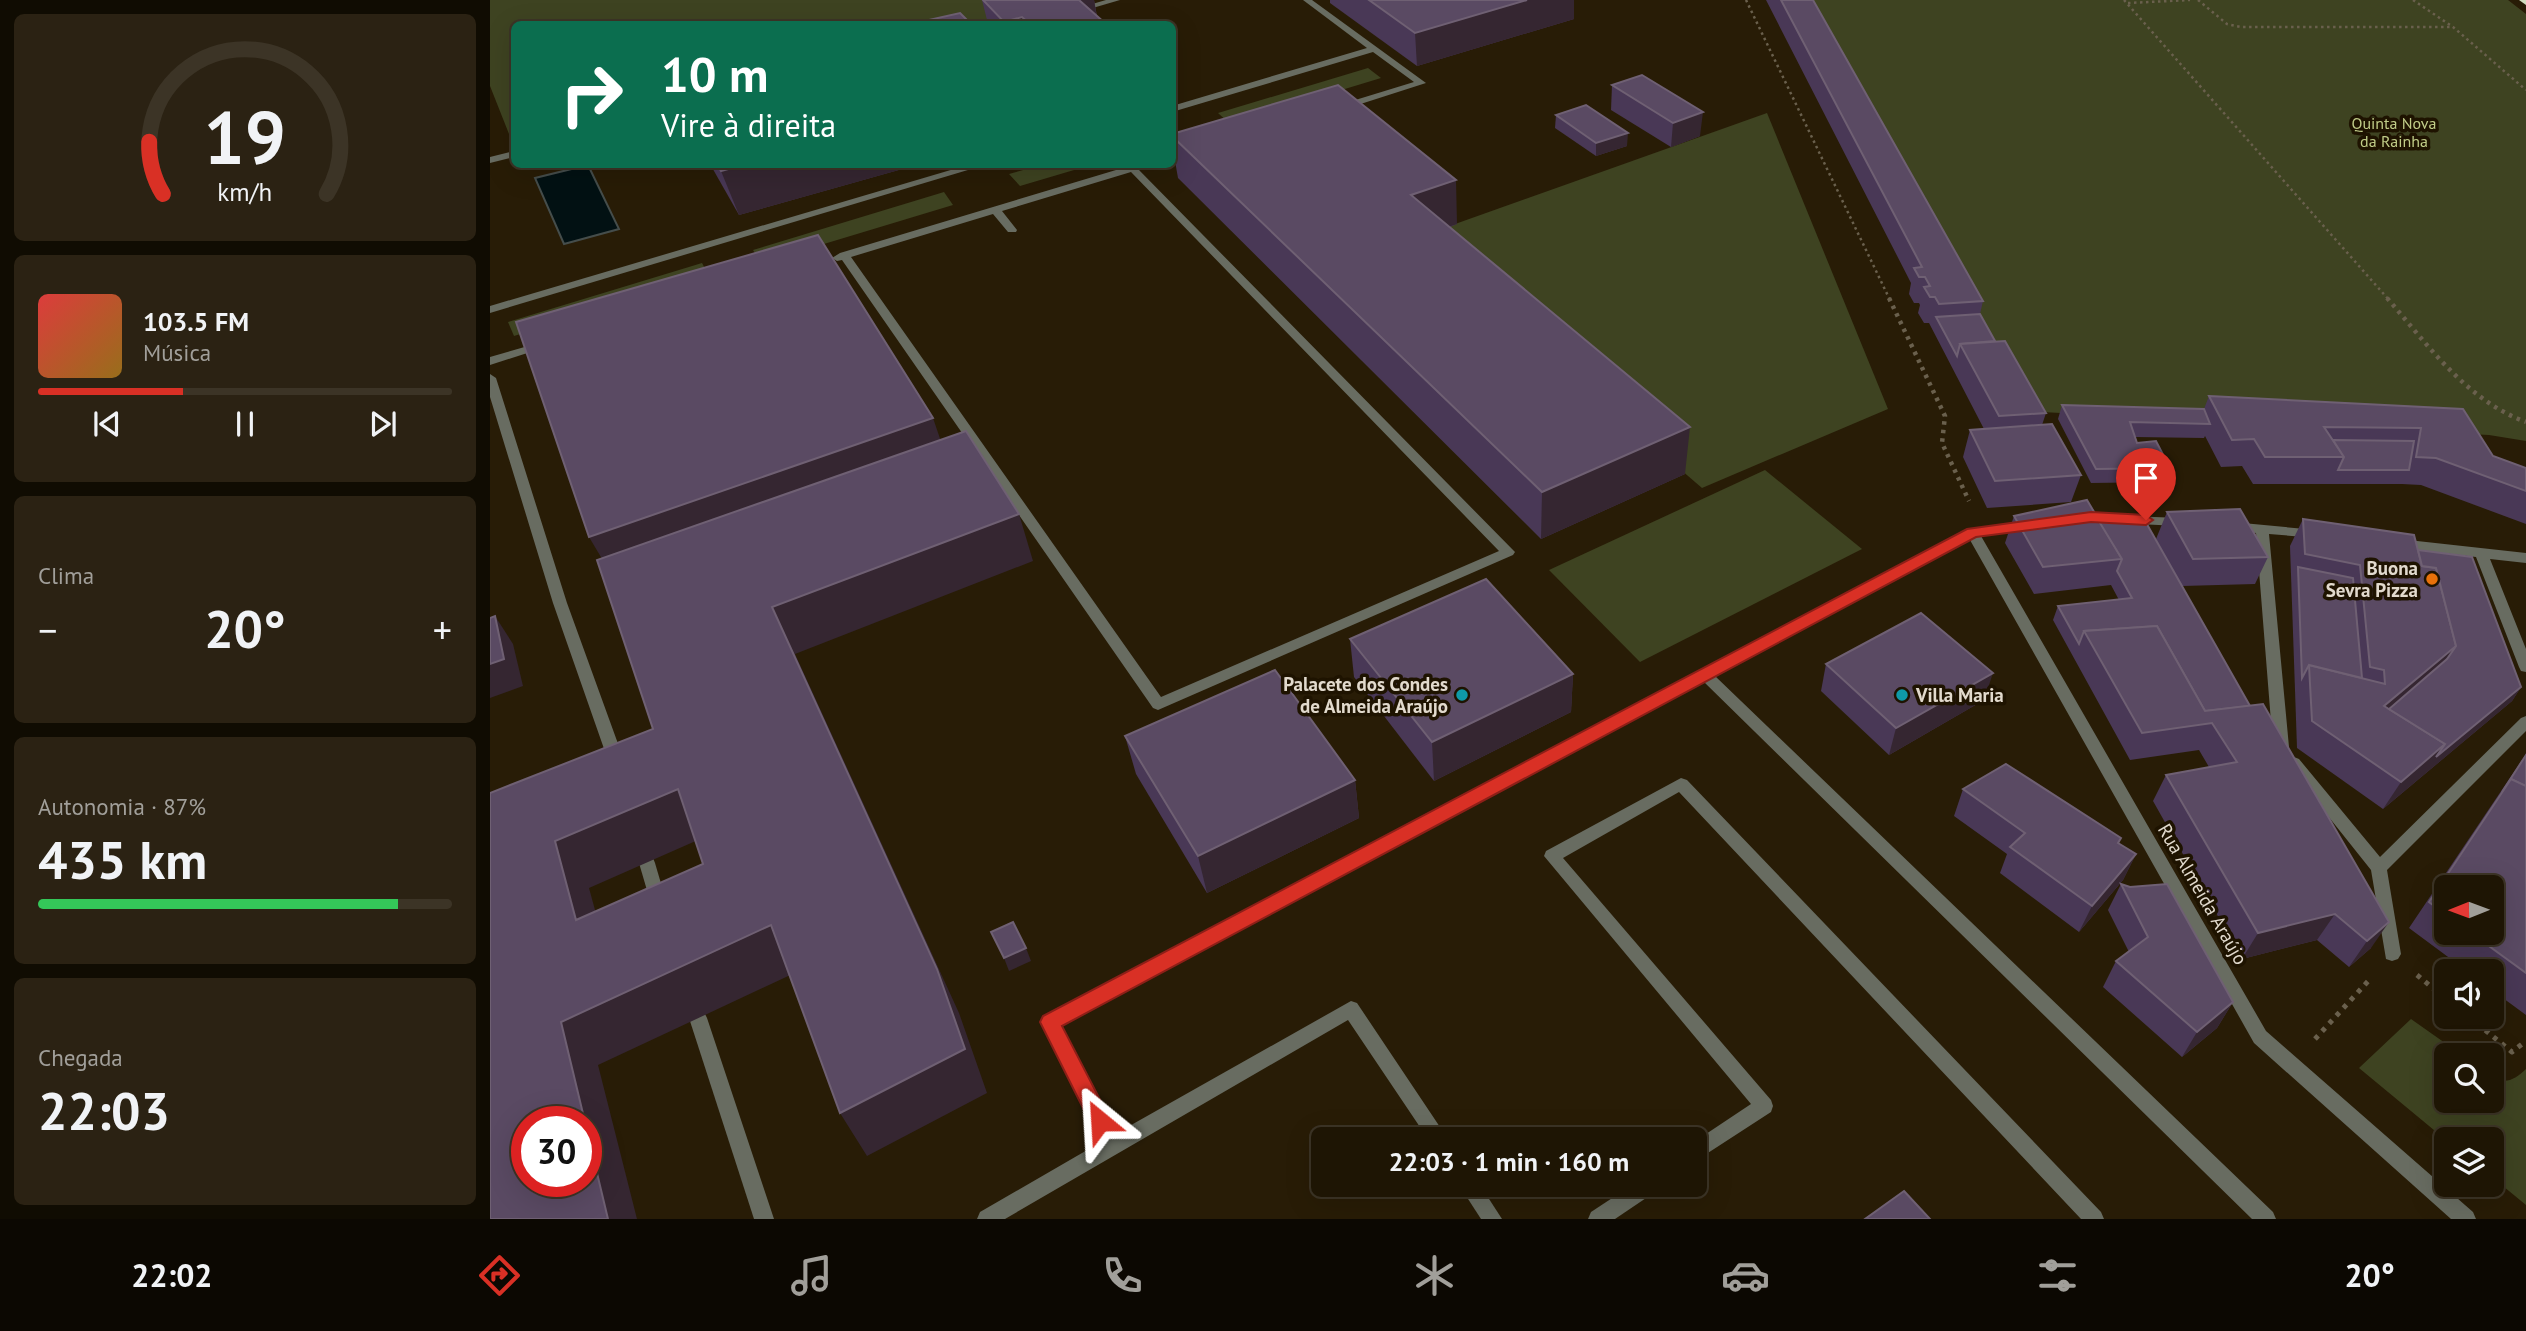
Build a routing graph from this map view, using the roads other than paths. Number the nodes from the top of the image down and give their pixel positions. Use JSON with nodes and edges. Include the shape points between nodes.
{"nodes":[{"id":1,"x":1116,"y":0,"type":"edge"},
{"id":2,"x":1307,"y":0,"type":"edge"},
{"id":3,"x":1068,"y":12,"type":"edge"},
{"id":4,"x":1374,"y":49,"type":"junction"},
{"id":5,"x":1176,"y":108,"type":"edge"},
{"id":6,"x":1329,"y":110,"type":"edge"},
{"id":7,"x":511,"y":155,"type":"edge"},
{"id":8,"x":490,"y":160,"type":"edge"},
{"id":9,"x":969,"y":168,"type":"edge"},
{"id":10,"x":1136,"y":168,"type":"edge"},
{"id":11,"x":1133,"y":169,"type":"junction"},
{"id":12,"x":995,"y":210,"type":"junction"},
{"id":13,"x":1012,"y":230,"type":"dead end"},
{"id":14,"x":490,"y":310,"type":"edge"},
{"id":15,"x":556,"y":341,"type":"edge"},
{"id":16,"x":490,"y":361,"type":"edge"},
{"id":17,"x":490,"y":379,"type":"edge"},
{"id":18,"x":2068,"y":519,"type":"edge"},
{"id":19,"x":2045,"y":522,"type":"edge"},
{"id":20,"x":2262,"y":528,"type":"junction"},
{"id":21,"x":1973,"y":533,"type":"junction"},
{"id":22,"x":2330,"y":536,"type":"edge"},
{"id":23,"x":2385,"y":542,"type":"edge"},
{"id":24,"x":2481,"y":553,"type":"junction"},
{"id":25,"x":2526,"y":558,"type":"edge"},
{"id":26,"x":2526,"y":667,"type":"edge"},
{"id":27,"x":1705,"y":675,"type":"junction"},
{"id":28,"x":2526,"y":722,"type":"edge"},
{"id":29,"x":620,"y":772,"type":"edge"},
{"id":30,"x":647,"y":863,"type":"dead end"},
{"id":31,"x":2379,"y":868,"type":"junction"},
{"id":32,"x":666,"y":926,"type":"edge"},
{"id":33,"x":2392,"y":954,"type":"road end"},
{"id":34,"x":698,"y":1018,"type":"dead end"},
{"id":35,"x":1431,"y":1127,"type":"edge"},
{"id":36,"x":1707,"y":1144,"type":"edge"},
{"id":37,"x":1113,"y":1145,"type":"junction"},
{"id":38,"x":1477,"y":1197,"type":"edge"},
{"id":39,"x":1630,"y":1197,"type":"edge"},
{"id":40,"x":764,"y":1219,"type":"edge"},
{"id":41,"x":987,"y":1219,"type":"edge"},
{"id":42,"x":1492,"y":1219,"type":"edge"},
{"id":43,"x":1598,"y":1219,"type":"edge"},
{"id":44,"x":2094,"y":1219,"type":"edge"},
{"id":45,"x":2266,"y":1219,"type":"edge"},
{"id":46,"x":2466,"y":1219,"type":"edge"}],
"edges":[{"from":1,"to":3,"type":"street"},
{"from":2,"to":4,"type":"street"},
{"from":4,"to":5,"type":"street"},
{"from":4,"to":6,"type":"street","via":[[1421,83]]},
{"from":7,"to":8,"type":"street"},
{"from":9,"to":14,"type":"street"},
{"from":10,"to":11,"type":"street"},
{"from":11,"to":12,"type":"street"},
{"from":11,"to":12,"type":"street","via":[[1508,552],[1158,704],[838,257]]},
{"from":12,"to":13,"type":"street"},
{"from":15,"to":16,"type":"street"},
{"from":17,"to":29,"type":"street","via":[[560,603]]},
{"from":18,"to":20,"type":"street"},
{"from":19,"to":21,"type":"street"},
{"from":20,"to":22,"type":"street"},
{"from":20,"to":31,"type":"street","via":[[2280,746]]},
{"from":21,"to":27,"type":"street"},
{"from":21,"to":46,"type":"street","name":"Rua Almeida Araújo","via":[[2260,1037]]},
{"from":23,"to":24,"type":"street"},
{"from":24,"to":25,"type":"street"},
{"from":24,"to":26,"type":"street"},
{"from":27,"to":37,"type":"street","via":[[1050,1022]]},
{"from":27,"to":45,"type":"street"},
{"from":28,"to":31,"type":"street"},
{"from":30,"to":32,"type":"street"},
{"from":31,"to":33,"type":"street"},
{"from":34,"to":40,"type":"street"},
{"from":35,"to":37,"type":"street","via":[[1351,1009]]},
{"from":36,"to":44,"type":"street","via":[[1764,1106],[1552,856],[1681,784]]},
{"from":37,"to":41,"type":"street"},
{"from":38,"to":42,"type":"street"},
{"from":39,"to":43,"type":"street"}]}
